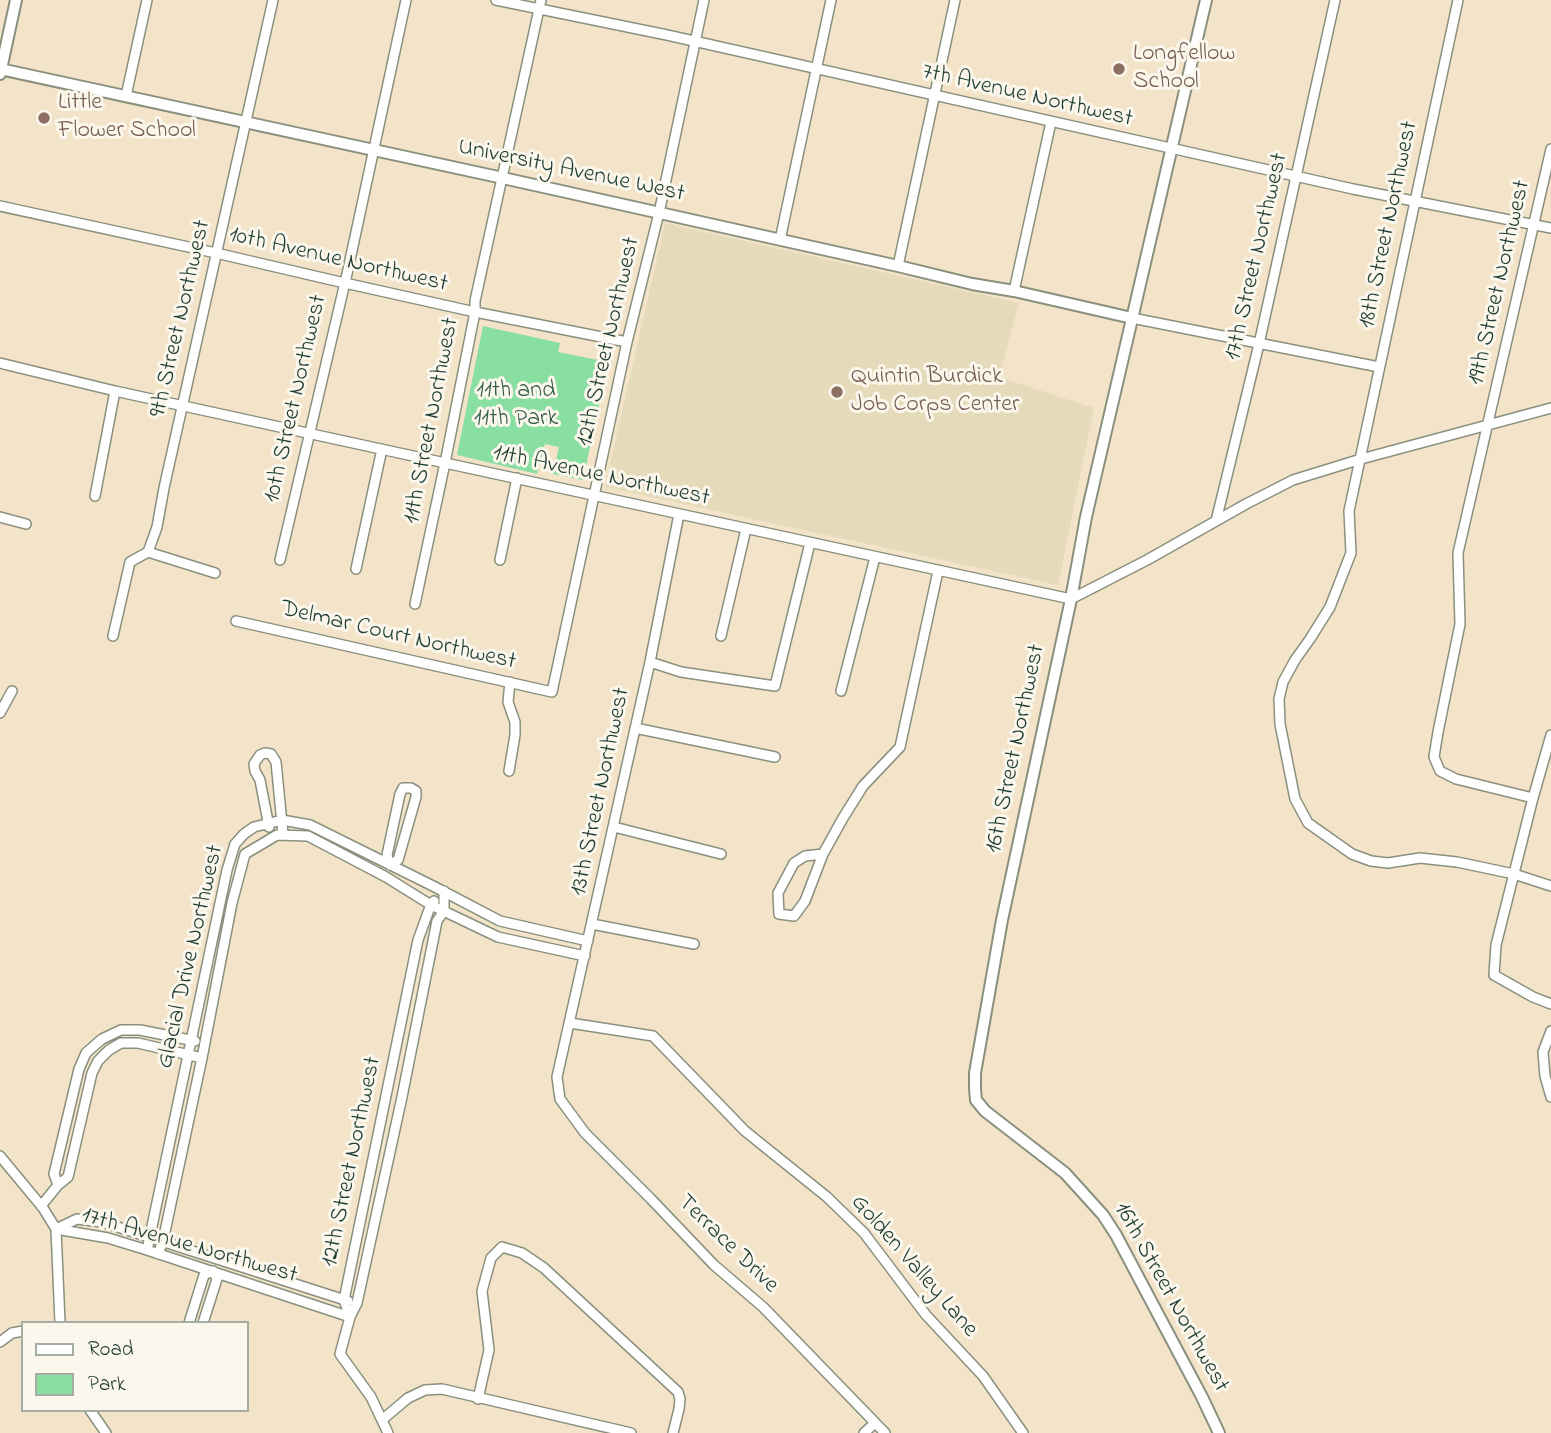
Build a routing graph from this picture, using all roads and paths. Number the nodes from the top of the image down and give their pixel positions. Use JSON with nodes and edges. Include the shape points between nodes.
{"nodes":[{"id":1,"x":16,"y":0,"type":"edge"},
{"id":2,"x":146,"y":0,"type":"edge"},
{"id":3,"x":273,"y":0,"type":"edge"},
{"id":4,"x":406,"y":0,"type":"edge"},
{"id":5,"x":496,"y":0,"type":"edge"},
{"id":6,"x":704,"y":0,"type":"edge"},
{"id":7,"x":831,"y":0,"type":"edge"},
{"id":8,"x":955,"y":0,"type":"edge"},
{"id":9,"x":1206,"y":0,"type":"edge"},
{"id":10,"x":1335,"y":0,"type":"edge"},
{"id":11,"x":1458,"y":0,"type":"edge"},
{"id":12,"x":540,"y":5,"type":"edge"},
{"id":13,"x":695,"y":41,"type":"junction"},
{"id":14,"x":817,"y":69,"type":"junction"},
{"id":15,"x":0,"y":71,"type":"edge"},
{"id":16,"x":126,"y":96,"type":"junction"},
{"id":17,"x":935,"y":96,"type":"junction"},
{"id":18,"x":246,"y":122,"type":"junction"},
{"id":19,"x":1051,"y":122,"type":"junction"},
{"id":20,"x":1551,"y":149,"type":"edge"},
{"id":21,"x":373,"y":150,"type":"junction"},
{"id":22,"x":1172,"y":150,"type":"junction"},
{"id":23,"x":1296,"y":176,"type":"junction"},
{"id":24,"x":503,"y":178,"type":"junction"},
{"id":25,"x":1416,"y":201,"type":"junction"},
{"id":26,"x":0,"y":206,"type":"edge"},
{"id":27,"x":659,"y":213,"type":"junction"},
{"id":28,"x":1534,"y":225,"type":"junction"},
{"id":29,"x":1551,"y":228,"type":"edge"},
{"id":30,"x":780,"y":240,"type":"junction"},
{"id":31,"x":216,"y":253,"type":"junction"},
{"id":32,"x":898,"y":266,"type":"junction"},
{"id":33,"x":344,"y":283,"type":"junction"},
{"id":34,"x":1014,"y":291,"type":"junction"},
{"id":35,"x":475,"y":312,"type":"junction"},
{"id":36,"x":1132,"y":318,"type":"junction"},
{"id":37,"x":627,"y":342,"type":"junction"},
{"id":38,"x":1259,"y":344,"type":"junction"},
{"id":39,"x":0,"y":363,"type":"edge"},
{"id":40,"x":1379,"y":367,"type":"junction"},
{"id":41,"x":115,"y":391,"type":"junction"},
{"id":42,"x":183,"y":405,"type":"junction"},
{"id":43,"x":1551,"y":408,"type":"edge"},
{"id":44,"x":1488,"y":425,"type":"junction"},
{"id":45,"x":309,"y":433,"type":"junction"},
{"id":46,"x":382,"y":449,"type":"junction"},
{"id":47,"x":1361,"y":459,"type":"junction"},
{"id":48,"x":445,"y":463,"type":"junction"},
{"id":49,"x":517,"y":478,"type":"junction"},
{"id":50,"x":94,"y":496,"type":"dead end"},
{"id":51,"x":594,"y":496,"type":"junction"},
{"id":52,"x":679,"y":514,"type":"junction"},
{"id":53,"x":0,"y":517,"type":"edge"},
{"id":54,"x":1216,"y":521,"type":"junction"},
{"id":55,"x":26,"y":524,"type":"dead end"},
{"id":56,"x":746,"y":529,"type":"junction"},
{"id":57,"x":810,"y":542,"type":"junction"},
{"id":58,"x":148,"y":552,"type":"junction"},
{"id":59,"x":876,"y":557,"type":"junction"},
{"id":60,"x":280,"y":560,"type":"dead end"},
{"id":61,"x":500,"y":560,"type":"dead end"},
{"id":62,"x":356,"y":569,"type":"dead end"},
{"id":63,"x":938,"y":571,"type":"junction"},
{"id":64,"x":215,"y":573,"type":"dead end"},
{"id":65,"x":1071,"y":599,"type":"junction"},
{"id":66,"x":415,"y":604,"type":"dead end"},
{"id":67,"x":236,"y":621,"type":"dead end"},
{"id":68,"x":113,"y":636,"type":"dead end"},
{"id":69,"x":721,"y":636,"type":"dead end"},
{"id":70,"x":650,"y":662,"type":"junction"},
{"id":71,"x":510,"y":682,"type":"junction"},
{"id":72,"x":12,"y":691,"type":"dead end"},
{"id":73,"x":841,"y":691,"type":"dead end"},
{"id":74,"x":552,"y":692,"type":"joint"},
{"id":75,"x":0,"y":713,"type":"edge"},
{"id":76,"x":635,"y":728,"type":"junction"},
{"id":77,"x":1551,"y":735,"type":"edge"},
{"id":78,"x":775,"y":757,"type":"dead end"},
{"id":79,"x":1547,"y":768,"type":"edge"},
{"id":80,"x":509,"y":771,"type":"dead end"},
{"id":81,"x":1533,"y":798,"type":"junction"},
{"id":82,"x":282,"y":820,"type":"junction"},
{"id":83,"x":268,"y":824,"type":"junction"},
{"id":84,"x":614,"y":827,"type":"junction"},
{"id":85,"x":283,"y":834,"type":"junction"},
{"id":86,"x":271,"y":838,"type":"junction"},
{"id":87,"x":721,"y":853,"type":"dead end"},
{"id":88,"x":823,"y":855,"type":"junction"},
{"id":89,"x":390,"y":865,"type":"junction"},
{"id":90,"x":1514,"y":874,"type":"junction"},
{"id":91,"x":386,"y":877,"type":"junction"},
{"id":92,"x":1551,"y":886,"type":"edge"},
{"id":93,"x":444,"y":891,"type":"junction"},
{"id":94,"x":431,"y":905,"type":"junction"},
{"id":95,"x":444,"y":911,"type":"junction"},
{"id":96,"x":592,"y":924,"type":"junction"},
{"id":97,"x":588,"y":941,"type":"junction"},
{"id":98,"x":694,"y":944,"type":"dead end"},
{"id":99,"x":585,"y":956,"type":"junction"},
{"id":100,"x":1551,"y":1004,"type":"edge"},
{"id":101,"x":570,"y":1023,"type":"junction"},
{"id":102,"x":1551,"y":1031,"type":"edge"},
{"id":103,"x":191,"y":1041,"type":"junction"},
{"id":104,"x":205,"y":1043,"type":"junction"},
{"id":105,"x":188,"y":1055,"type":"junction"},
{"id":106,"x":202,"y":1058,"type":"junction"},
{"id":107,"x":557,"y":1077,"type":"joint"},
{"id":108,"x":1551,"y":1097,"type":"edge"},
{"id":109,"x":0,"y":1156,"type":"edge"},
{"id":110,"x":58,"y":1185,"type":"junction"},
{"id":111,"x":41,"y":1206,"type":"junction"},
{"id":112,"x":55,"y":1229,"type":"junction"},
{"id":113,"x":150,"y":1237,"type":"junction"},
{"id":114,"x":163,"y":1241,"type":"junction"},
{"id":115,"x":147,"y":1250,"type":"junction"},
{"id":116,"x":158,"y":1254,"type":"junction"},
{"id":117,"x":217,"y":1259,"type":"junction"},
{"id":118,"x":213,"y":1271,"type":"junction"},
{"id":119,"x":344,"y":1300,"type":"junction"},
{"id":120,"x":357,"y":1303,"type":"junction"},
{"id":121,"x":350,"y":1318,"type":"junction"},
{"id":122,"x":60,"y":1321,"type":"edge"},
{"id":123,"x":190,"y":1321,"type":"edge"},
{"id":124,"x":205,"y":1321,"type":"edge"},
{"id":125,"x":21,"y":1331,"type":"edge"},
{"id":126,"x":0,"y":1342,"type":"edge"},
{"id":127,"x":478,"y":1398,"type":"junction"},
{"id":128,"x":91,"y":1412,"type":"edge"},
{"id":129,"x":382,"y":1420,"type":"junction"},
{"id":130,"x":875,"y":1423,"type":"junction"},
{"id":131,"x":106,"y":1433,"type":"edge"},
{"id":132,"x":388,"y":1433,"type":"edge"},
{"id":133,"x":631,"y":1433,"type":"edge"},
{"id":134,"x":674,"y":1433,"type":"edge"},
{"id":135,"x":864,"y":1433,"type":"edge"},
{"id":136,"x":885,"y":1433,"type":"edge"},
{"id":137,"x":1023,"y":1433,"type":"edge"},
{"id":138,"x":1219,"y":1433,"type":"edge"}],
"edges":[{"from":1,"to":15,"type":"street"},
{"from":2,"to":16,"type":"street"},
{"from":3,"to":18,"type":"street","name":"9th Street Northwest"},
{"from":4,"to":21,"type":"street","name":"10th Street Northwest"},
{"from":5,"to":12,"type":"street","name":"7th Avenue Northwest"},
{"from":6,"to":13,"type":"street","name":"12th Street Northwest"},
{"from":7,"to":14,"type":"street"},
{"from":8,"to":17,"type":"street"},
{"from":9,"to":22,"type":"street","name":"16th Street Northwest"},
{"from":10,"to":23,"type":"street","name":"17th Street Northwest"},
{"from":11,"to":25,"type":"street","name":"18th Street Northwest"},
{"from":12,"to":13,"type":"street","name":"7th Avenue Northwest"},
{"from":12,"to":24,"type":"street","name":"11th Street Northwest"},
{"from":13,"to":14,"type":"street","name":"7th Avenue Northwest"},
{"from":13,"to":27,"type":"street","name":"12th Street Northwest"},
{"from":14,"to":17,"type":"street","name":"7th Avenue Northwest"},
{"from":14,"to":30,"type":"street"},
{"from":15,"to":16,"type":"street","name":"University Avenue West"},
{"from":16,"to":18,"type":"street","name":"University Avenue West"},
{"from":17,"to":19,"type":"street","name":"7th Avenue Northwest"},
{"from":17,"to":32,"type":"street"},
{"from":18,"to":21,"type":"street","name":"University Avenue West"},
{"from":18,"to":31,"type":"street","name":"9th Street Northwest"},
{"from":19,"to":22,"type":"street","name":"7th Avenue Northwest"},
{"from":19,"to":34,"type":"street"},
{"from":20,"to":28,"type":"street","name":"19th Street Northwest"},
{"from":21,"to":24,"type":"street","name":"University Avenue West"},
{"from":21,"to":33,"type":"street","name":"10th Street Northwest"},
{"from":22,"to":23,"type":"street","name":"7th Avenue Northwest"},
{"from":22,"to":36,"type":"street","name":"16th Street Northwest"},
{"from":23,"to":25,"type":"street","name":"7th Avenue Northwest"},
{"from":23,"to":38,"type":"street","name":"17th Street Northwest"},
{"from":24,"to":27,"type":"street","name":"University Avenue West"},
{"from":24,"to":35,"type":"street","name":"11th Street Northwest"},
{"from":25,"to":28,"type":"street","name":"7th Avenue Northwest"},
{"from":25,"to":40,"type":"street","name":"18th Street Northwest"},
{"from":26,"to":31,"type":"street","name":"10th Avenue Northwest"},
{"from":27,"to":30,"type":"street","name":"University Avenue West"},
{"from":27,"to":37,"type":"street","name":"12th Street Northwest"},
{"from":28,"to":29,"type":"street","name":"7th Avenue Northwest"},
{"from":28,"to":44,"type":"street","name":"19th Street Northwest"},
{"from":30,"to":32,"type":"street","name":"University Avenue West"},
{"from":31,"to":33,"type":"street","name":"10th Avenue Northwest"},
{"from":31,"to":42,"type":"street","name":"9th Street Northwest"},
{"from":32,"to":34,"type":"street","name":"University Avenue West"},
{"from":33,"to":35,"type":"street","name":"10th Avenue Northwest"},
{"from":33,"to":45,"type":"street","name":"10th Street Northwest"},
{"from":34,"to":36,"type":"street","name":"University Avenue West"},
{"from":35,"to":37,"type":"street","name":"10th Avenue Northwest"},
{"from":35,"to":48,"type":"street","name":"11th Street Northwest"},
{"from":36,"to":38,"type":"street"},
{"from":36,"to":65,"type":"street","name":"16th Street Northwest"},
{"from":37,"to":51,"type":"street","name":"12th Street Northwest"},
{"from":38,"to":40,"type":"street"},
{"from":38,"to":54,"type":"street","name":"17th Street Northwest"},
{"from":39,"to":41,"type":"street","name":"11th Avenue Northwest"},
{"from":40,"to":47,"type":"street","name":"18th Street Northwest"},
{"from":41,"to":42,"type":"street","name":"11th Avenue Northwest"},
{"from":41,"to":50,"type":"street"},
{"from":42,"to":45,"type":"street","name":"11th Avenue Northwest"},
{"from":42,"to":58,"type":"street","name":"9th Street Northwest"},
{"from":43,"to":44,"type":"street"},
{"from":44,"to":47,"type":"street"},
{"from":44,"to":81,"type":"street","name":"19th Street Northwest","via":[[1458,553],[1460,624],[1434,757],[1440,771],[1456,779]]},
{"from":45,"to":46,"type":"street","name":"11th Avenue Northwest"},
{"from":45,"to":60,"type":"street","name":"10th Street Northwest"},
{"from":46,"to":48,"type":"street","name":"11th Avenue Northwest"},
{"from":46,"to":62,"type":"street"},
{"from":47,"to":54,"type":"street","via":[[1293,480]]},
{"from":47,"to":90,"type":"street","name":"18th Street Northwest","via":[[1349,511],[1351,553],[1331,607],[1295,660],[1279,699],[1295,799],[1308,823],[1370,861],[1420,858]]},
{"from":48,"to":49,"type":"street","name":"11th Avenue Northwest"},
{"from":48,"to":66,"type":"street","name":"11th Street Northwest"},
{"from":49,"to":51,"type":"street","name":"11th Avenue Northwest"},
{"from":49,"to":61,"type":"street"},
{"from":51,"to":52,"type":"street","name":"11th Avenue Northwest"},
{"from":51,"to":74,"type":"street","name":"12th Street Northwest"},
{"from":52,"to":56,"type":"street","name":"11th Avenue Northwest"},
{"from":52,"to":70,"type":"street","name":"13th Street Northwest"},
{"from":53,"to":55,"type":"street"},
{"from":54,"to":65,"type":"street"},
{"from":56,"to":57,"type":"street","name":"11th Avenue Northwest"},
{"from":56,"to":69,"type":"street"},
{"from":57,"to":59,"type":"street","name":"11th Avenue Northwest"},
{"from":57,"to":70,"type":"street","via":[[775,686],[681,672]]},
{"from":58,"to":64,"type":"street"},
{"from":58,"to":68,"type":"street","name":"9th Street Northwest","via":[[130,562]]},
{"from":59,"to":63,"type":"street","name":"11th Avenue Northwest"},
{"from":59,"to":73,"type":"street"},
{"from":63,"to":65,"type":"street","name":"11th Avenue Northwest"},
{"from":63,"to":88,"type":"street","via":[[900,747],[863,786]]},
{"from":65,"to":138,"type":"street","name":"16th Street Northwest","via":[[1002,920],[975,1073],[976,1100],[1065,1173],[1103,1215]]},
{"from":67,"to":71,"type":"street","name":"Delmar Court Northwest"},
{"from":70,"to":76,"type":"street","name":"13th Street Northwest"},
{"from":71,"to":74,"type":"street","name":"Delmar Court Northwest"},
{"from":71,"to":80,"type":"street","via":[[508,702],[515,735]]},
{"from":72,"to":75,"type":"street"},
{"from":76,"to":78,"type":"street"},
{"from":76,"to":84,"type":"street","name":"13th Street Northwest"},
{"from":77,"to":79,"type":"street"},
{"from":79,"to":81,"type":"street"},
{"from":81,"to":90,"type":"street"},
{"from":82,"to":83,"type":"street","name":"Glacial Drive Northwest"},
{"from":82,"to":83,"type":"street","via":[[276,762],[265,753],[254,764]]},
{"from":82,"to":85,"type":"street"},
{"from":82,"to":89,"type":"street","name":"Glacial Drive Northwest","via":[[310,825]]},
{"from":83,"to":86,"type":"street"},
{"from":83,"to":103,"type":"street","name":"Glacial Drive Northwest","via":[[254,827],[235,844]]},
{"from":84,"to":87,"type":"street"},
{"from":84,"to":96,"type":"street","name":"13th Street Northwest"},
{"from":85,"to":86,"type":"street"},
{"from":85,"to":91,"type":"street","via":[[308,836]]},
{"from":86,"to":104,"type":"street","via":[[245,854]]},
{"from":88,"to":88,"type":"street","via":[[794,916],[779,914],[778,893],[794,863],[805,856]]},
{"from":89,"to":89,"type":"street","via":[[398,860],[416,797],[411,788],[403,788],[400,794],[387,855]]},
{"from":89,"to":91,"type":"street"},
{"from":89,"to":93,"type":"street","name":"Glacial Drive Northwest"},
{"from":90,"to":92,"type":"street","name":"18th Street Northwest"},
{"from":90,"to":100,"type":"street","via":[[1496,945],[1494,975]]},
{"from":91,"to":94,"type":"street"},
{"from":93,"to":94,"type":"street","name":"12th Street Northwest"},
{"from":93,"to":95,"type":"street"},
{"from":93,"to":97,"type":"street","name":"Glacial Drive Northwest","via":[[500,921]]},
{"from":94,"to":95,"type":"street"},
{"from":94,"to":119,"type":"street","name":"12th Street Northwest","via":[[418,940]]},
{"from":95,"to":99,"type":"street","via":[[498,937]]},
{"from":95,"to":120,"type":"street","via":[[437,921]]},
{"from":96,"to":97,"type":"street","name":"13th Street Northwest"},
{"from":96,"to":98,"type":"street"},
{"from":97,"to":99,"type":"street","name":"13th Street Northwest"},
{"from":99,"to":101,"type":"street","name":"13th Street Northwest"},
{"from":101,"to":107,"type":"street","name":"13th Street Northwest"},
{"from":101,"to":137,"type":"street","name":"Golden Valley Lane","via":[[653,1036],[745,1131],[864,1233],[926,1315],[983,1376]]},
{"from":102,"to":108,"type":"street","via":[[1543,1052]]},
{"from":103,"to":104,"type":"street"},
{"from":103,"to":105,"type":"street","name":"Glacial Drive Northwest"},
{"from":103,"to":110,"type":"street","via":[[121,1030],[102,1038],[86,1053],[54,1174]]},
{"from":104,"to":106,"type":"street"},
{"from":105,"to":106,"type":"street"},
{"from":105,"to":110,"type":"street","via":[[121,1043],[98,1061],[68,1177]]},
{"from":105,"to":113,"type":"street","name":"Glacial Drive Northwest"},
{"from":106,"to":114,"type":"street"},
{"from":107,"to":130,"type":"street","name":"Terrace Drive","via":[[560,1099],[585,1133]]},
{"from":109,"to":111,"type":"street","name":"17th Avenue Northwest"},
{"from":110,"to":111,"type":"street"},
{"from":111,"to":112,"type":"street","name":"17th Avenue Northwest"},
{"from":112,"to":113,"type":"street","via":[[77,1219]]},
{"from":112,"to":115,"type":"street","name":"17th Avenue Northwest"},
{"from":112,"to":122,"type":"street","name":"17th Avenue Northwest"},
{"from":113,"to":114,"type":"street"},
{"from":113,"to":115,"type":"street","name":"Glacial Drive Northwest"},
{"from":114,"to":116,"type":"street"},
{"from":114,"to":117,"type":"street"},
{"from":115,"to":116,"type":"street","name":"17th Avenue Northwest"},
{"from":116,"to":118,"type":"street","name":"17th Avenue Northwest"},
{"from":117,"to":118,"type":"street"},
{"from":117,"to":119,"type":"street"},
{"from":118,"to":121,"type":"street","name":"17th Avenue Northwest"},
{"from":118,"to":123,"type":"street","via":[[204,1275]]},
{"from":118,"to":124,"type":"street","via":[[217,1279]]},
{"from":119,"to":120,"type":"street"},
{"from":119,"to":121,"type":"street","name":"12th Street Northwest"},
{"from":120,"to":121,"type":"street"},
{"from":121,"to":129,"type":"street","via":[[340,1354]]},
{"from":125,"to":126,"type":"street"},
{"from":127,"to":129,"type":"street","via":[[425,1390]]},
{"from":127,"to":133,"type":"street"},
{"from":127,"to":134,"type":"street","via":[[489,1350],[482,1291],[491,1258],[502,1247],[544,1268],[678,1392]]},
{"from":128,"to":131,"type":"street"},
{"from":129,"to":132,"type":"street"},
{"from":130,"to":135,"type":"street"},
{"from":130,"to":136,"type":"street","name":"Terrace Drive"}]}
